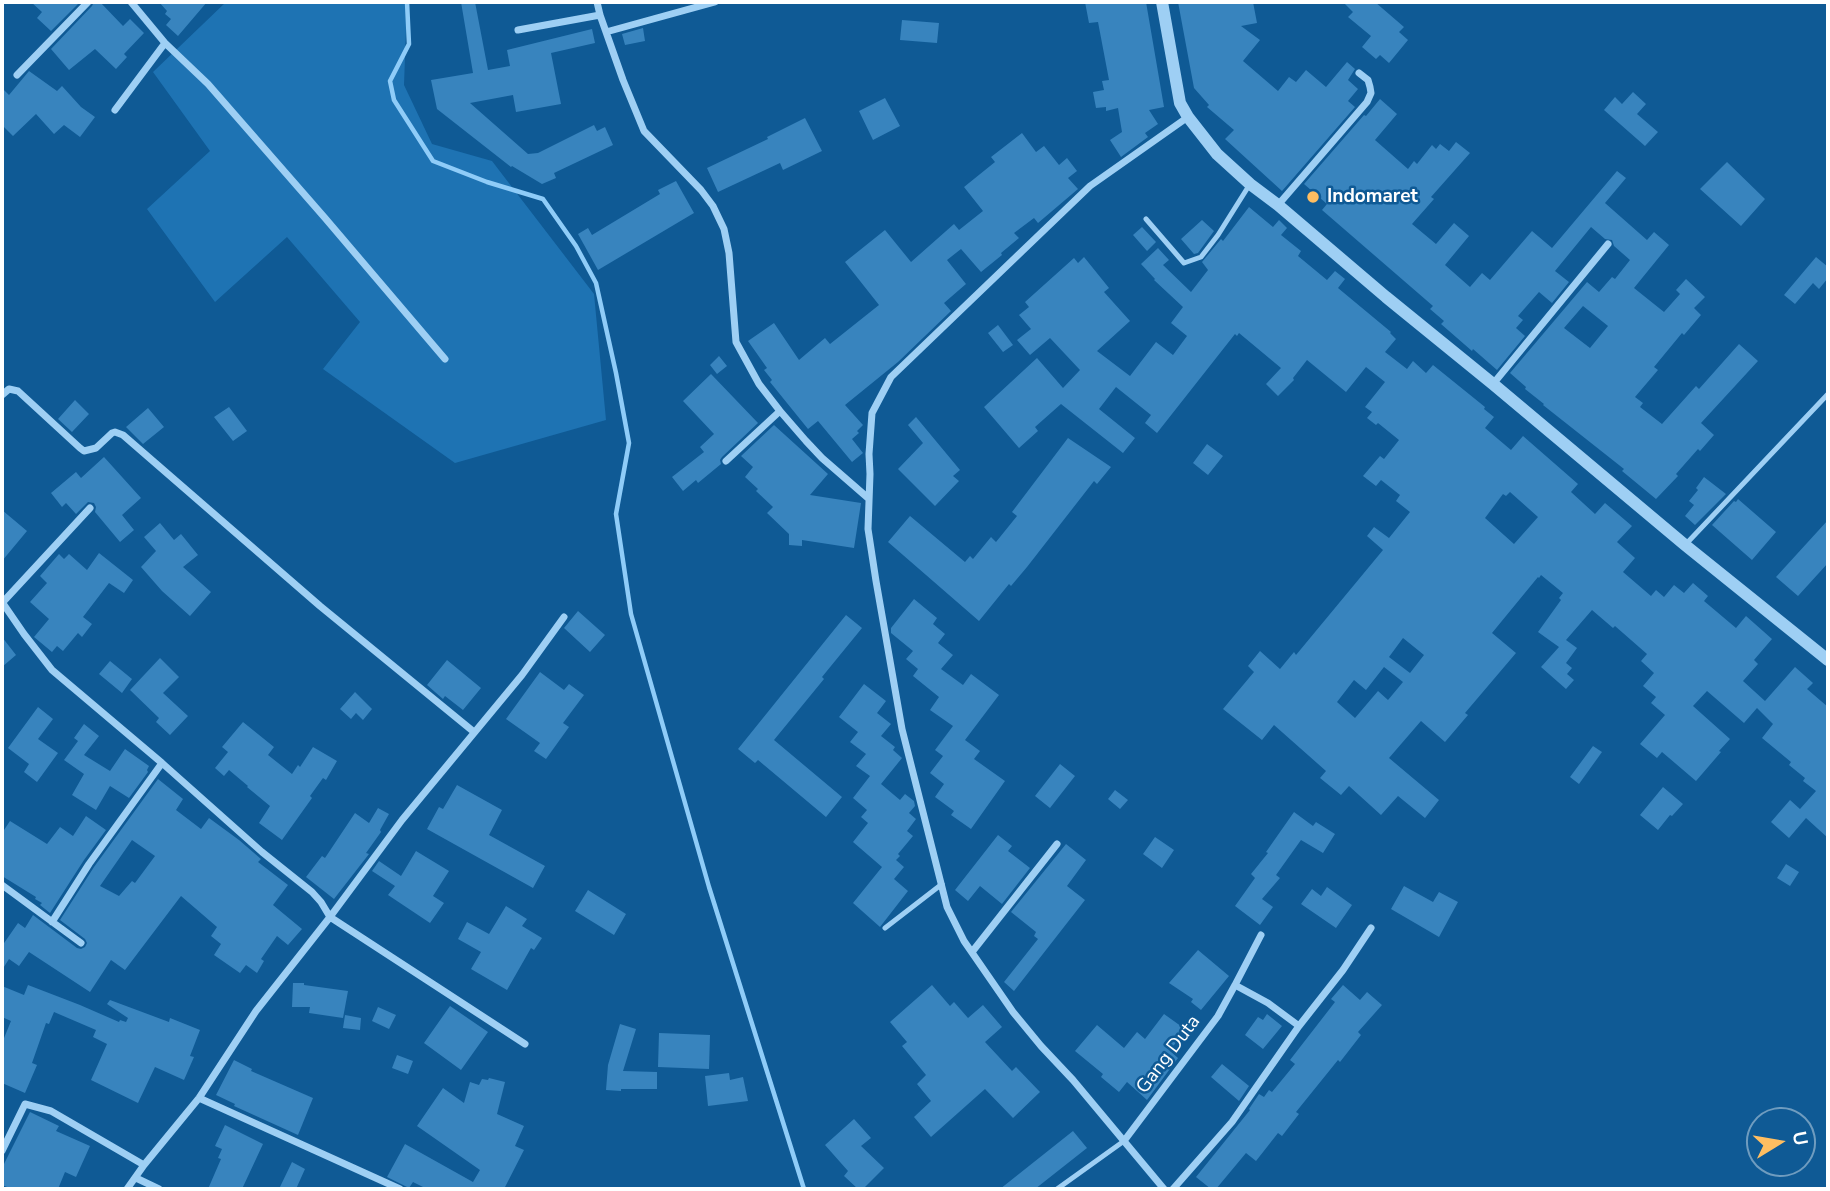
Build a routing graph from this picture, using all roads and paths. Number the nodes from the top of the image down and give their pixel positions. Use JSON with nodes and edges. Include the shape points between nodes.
{"nodes":[{"id":1,"x":88,"y":2,"type":"edge"},
{"id":2,"x":131,"y":2,"type":"edge"},
{"id":3,"x":597,"y":2,"type":"edge"},
{"id":4,"x":715,"y":2,"type":"edge"},
{"id":5,"x":1162,"y":2,"type":"edge"},
{"id":6,"x":600,"y":15,"type":"junction"},
{"id":7,"x":518,"y":30,"type":"dead end"},
{"id":8,"x":606,"y":32,"type":"junction"},
{"id":9,"x":165,"y":43,"type":"junction"},
{"id":10,"x":1359,"y":74,"type":"dead end"},
{"id":11,"x":17,"y":75,"type":"dead end"},
{"id":12,"x":115,"y":110,"type":"dead end"},
{"id":13,"x":1188,"y":117,"type":"junction"},
{"id":14,"x":1250,"y":184,"type":"junction"},
{"id":15,"x":1278,"y":205,"type":"junction"},
{"id":16,"x":1146,"y":219,"type":"dead end"},
{"id":17,"x":1608,"y":244,"type":"dead end"},
{"id":18,"x":445,"y":359,"type":"dead end"},
{"id":19,"x":1493,"y":384,"type":"junction"},
{"id":20,"x":1828,"y":394,"type":"edge"},
{"id":21,"x":2,"y":395,"type":"edge"},
{"id":22,"x":779,"y":411,"type":"junction"},
{"id":23,"x":726,"y":461,"type":"dead end"},
{"id":24,"x":868,"y":498,"type":"junction"},
{"id":25,"x":90,"y":508,"type":"dead end"},
{"id":26,"x":1685,"y":545,"type":"junction"},
{"id":27,"x":2,"y":603,"type":"edge"},
{"id":28,"x":564,"y":617,"type":"dead end"},
{"id":29,"x":1828,"y":660,"type":"edge"},
{"id":30,"x":474,"y":732,"type":"junction"},
{"id":31,"x":162,"y":763,"type":"junction"},
{"id":32,"x":1057,"y":844,"type":"dead end"},
{"id":33,"x":942,"y":884,"type":"junction"},
{"id":34,"x":2,"y":885,"type":"edge"},
{"id":35,"x":330,"y":917,"type":"junction"},
{"id":36,"x":52,"y":922,"type":"junction"},
{"id":37,"x":885,"y":928,"type":"dead end"},
{"id":38,"x":1371,"y":928,"type":"dead end"},
{"id":39,"x":1261,"y":935,"type":"dead end"},
{"id":40,"x":81,"y":943,"type":"dead end"},
{"id":41,"x":972,"y":952,"type":"junction"},
{"id":42,"x":1235,"y":985,"type":"junction"},
{"id":43,"x":1299,"y":1026,"type":"junction"},
{"id":44,"x":525,"y":1044,"type":"dead end"},
{"id":45,"x":199,"y":1098,"type":"junction"},
{"id":46,"x":1124,"y":1141,"type":"junction"},
{"id":47,"x":2,"y":1151,"type":"edge"},
{"id":48,"x":144,"y":1165,"type":"junction"},
{"id":49,"x":136,"y":1178,"type":"junction"},
{"id":50,"x":127,"y":1189,"type":"edge"},
{"id":51,"x":159,"y":1189,"type":"edge"},
{"id":52,"x":400,"y":1189,"type":"edge"},
{"id":53,"x":1057,"y":1189,"type":"edge"},
{"id":54,"x":1164,"y":1189,"type":"edge"},
{"id":55,"x":1173,"y":1189,"type":"edge"}],
"edges":[{"from":1,"to":11,"type":"street"},
{"from":2,"to":9,"type":"street"},
{"from":3,"to":6,"type":"street"},
{"from":4,"to":8,"type":"street"},
{"from":5,"to":13,"type":"street","via":[[1180,103]]},
{"from":6,"to":7,"type":"street"},
{"from":6,"to":8,"type":"street"},
{"from":8,"to":22,"type":"street","via":[[644,131],[701,190],[724,229],[736,342]]},
{"from":9,"to":12,"type":"street"},
{"from":9,"to":18,"type":"street","via":[[208,84]]},
{"from":10,"to":15,"type":"street","via":[[1368,80],[1371,93],[1367,102]]},
{"from":13,"to":14,"type":"street","via":[[1217,154]]},
{"from":13,"to":24,"type":"street","via":[[1090,186],[891,377],[872,413]]},
{"from":14,"to":15,"type":"street"},
{"from":14,"to":16,"type":"lane","via":[[1200,257],[1184,263]]},
{"from":15,"to":19,"type":"street"},
{"from":17,"to":19,"type":"street"},
{"from":19,"to":26,"type":"street"},
{"from":20,"to":26,"type":"lane"},
{"from":21,"to":30,"type":"street","via":[[9,389],[18,391],[84,451],[96,449],[112,433],[128,439]]},
{"from":22,"to":23,"type":"street"},
{"from":22,"to":24,"type":"street","via":[[822,458]]},
{"from":24,"to":33,"type":"street","via":[[868,529],[902,729]]},
{"from":25,"to":27,"type":"street"},
{"from":26,"to":29,"type":"street"},
{"from":27,"to":31,"type":"street","via":[[52,670]]},
{"from":28,"to":30,"type":"street"},
{"from":30,"to":35,"type":"street"},
{"from":31,"to":35,"type":"street","via":[[312,892]]},
{"from":31,"to":36,"type":"street"},
{"from":32,"to":41,"type":"street"},
{"from":33,"to":37,"type":"lane"},
{"from":33,"to":41,"type":"street","via":[[954,924]]},
{"from":34,"to":36,"type":"street"},
{"from":35,"to":44,"type":"street"},
{"from":35,"to":45,"type":"street","via":[[256,1010]]},
{"from":36,"to":40,"type":"street"},
{"from":38,"to":43,"type":"street"},
{"from":39,"to":42,"type":"street","name":"Gang Duta"},
{"from":41,"to":46,"type":"street","via":[[1027,1029]]},
{"from":42,"to":43,"type":"street"},
{"from":42,"to":46,"type":"street","name":"Gang Duta"},
{"from":43,"to":55,"type":"street","via":[[1232,1122]]},
{"from":45,"to":48,"type":"street"},
{"from":45,"to":52,"type":"street"},
{"from":46,"to":53,"type":"lane"},
{"from":46,"to":54,"type":"street"},
{"from":47,"to":48,"type":"street","via":[[25,1104],[51,1111]]},
{"from":48,"to":49,"type":"street"},
{"from":49,"to":50,"type":"street"},
{"from":49,"to":51,"type":"street"}]}
